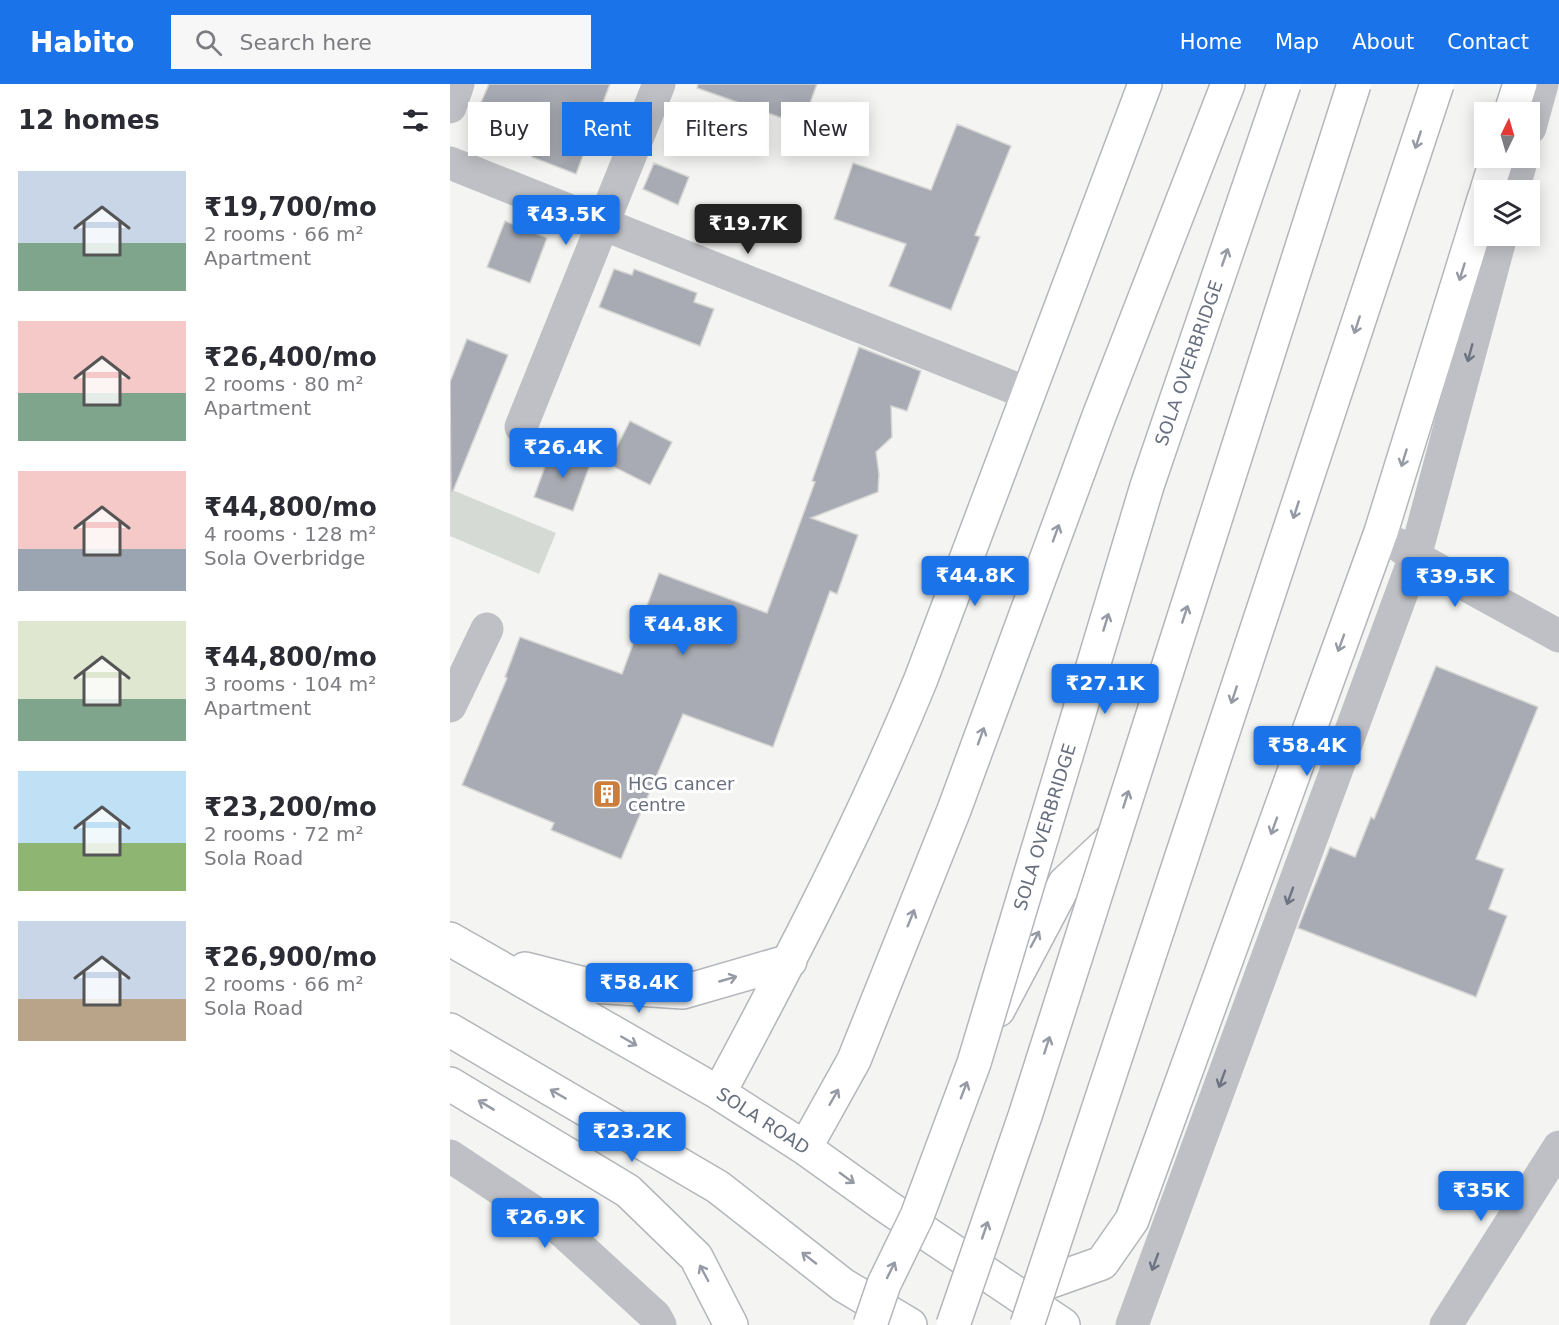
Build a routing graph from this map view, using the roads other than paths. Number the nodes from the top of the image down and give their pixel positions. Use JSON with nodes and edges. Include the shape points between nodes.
{"nodes":[{"id":1,"x":458,"y":84,"type":"edge"},
{"id":2,"x":659,"y":84,"type":"edge"},
{"id":3,"x":1145,"y":84,"type":"edge"},
{"id":4,"x":1228,"y":84,"type":"edge"},
{"id":5,"x":1284,"y":84,"type":"edge"},
{"id":6,"x":1354,"y":84,"type":"edge"},
{"id":7,"x":1437,"y":84,"type":"edge"},
{"id":8,"x":1520,"y":84,"type":"edge"},
{"id":9,"x":1542,"y":84,"type":"edge"},
{"id":10,"x":1514,"y":102,"type":"edge"},
{"id":11,"x":1537,"y":102,"type":"edge"},
{"id":12,"x":450,"y":107,"type":"edge"},
{"id":13,"x":450,"y":163,"type":"edge"},
{"id":14,"x":603,"y":224,"type":"junction"},
{"id":15,"x":1474,"y":232,"type":"edge"},
{"id":16,"x":1498,"y":246,"type":"edge"},
{"id":17,"x":1027,"y":393,"type":"junction"},
{"id":18,"x":521,"y":427,"type":"dead end"},
{"id":19,"x":1381,"y":532,"type":"junction"},
{"id":20,"x":1415,"y":557,"type":"junction"},
{"id":21,"x":487,"y":629,"type":"dead end"},
{"id":22,"x":1559,"y":636,"type":"edge"},
{"id":23,"x":450,"y":706,"type":"edge"},
{"id":24,"x":1114,"y":837,"type":"junction"},
{"id":25,"x":450,"y":939,"type":"edge"},
{"id":26,"x":485,"y":960,"type":"junction"},
{"id":27,"x":790,"y":961,"type":"junction"},
{"id":28,"x":450,"y":1030,"type":"edge"},
{"id":29,"x":979,"y":1047,"type":"junction"},
{"id":30,"x":450,"y":1084,"type":"edge"},
{"id":31,"x":719,"y":1093,"type":"junction"},
{"id":32,"x":1559,"y":1147,"type":"edge"},
{"id":33,"x":805,"y":1148,"type":"junction"},
{"id":34,"x":450,"y":1156,"type":"edge"},
{"id":35,"x":1040,"y":1285,"type":"junction"},
{"id":36,"x":660,"y":1325,"type":"edge"},
{"id":37,"x":731,"y":1325,"type":"edge"},
{"id":38,"x":870,"y":1325,"type":"edge"},
{"id":39,"x":910,"y":1325,"type":"edge"},
{"id":40,"x":952,"y":1325,"type":"edge"},
{"id":41,"x":1027,"y":1325,"type":"edge"},
{"id":42,"x":1063,"y":1325,"type":"edge"},
{"id":43,"x":1132,"y":1325,"type":"edge"},
{"id":44,"x":1446,"y":1325,"type":"edge"}],
"edges":[{"from":1,"to":12,"type":"street"},
{"from":2,"to":14,"type":"street"},
{"from":3,"to":17,"type":"main road"},
{"from":33,"to":4,"type":"main road","one_way":true,"via":[[854,1060],[954,810],[1099,416]]},
{"from":29,"to":5,"type":"main road","name":"SOLA OVERBRIDGE","one_way":true,"bridge":true,"via":[[1147,486]]},
{"from":24,"to":6,"type":"main road","one_way":true,"bridge":true},
{"from":7,"to":35,"type":"main road","one_way":true,"bridge":true},
{"from":8,"to":10,"type":"main road"},
{"from":9,"to":11,"type":"street"},
{"from":13,"to":14,"type":"street"},
{"from":14,"to":17,"type":"street"},
{"from":14,"to":18,"type":"street"},
{"from":15,"to":19,"type":"main road","one_way":true},
{"from":16,"to":20,"type":"street","one_way":true},
{"from":17,"to":27,"type":"main road","via":[[893,747]]},
{"from":19,"to":20,"type":"street"},
{"from":19,"to":35,"type":"main road","one_way":true,"via":[[1132,1220],[1102,1263]]},
{"from":20,"to":22,"type":"street"},
{"from":20,"to":43,"type":"street","one_way":true},
{"from":21,"to":23,"type":"street"},
{"from":29,"to":24,"type":"main road","one_way":true,"bridge":true,"via":[[1065,883]]},
{"from":40,"to":24,"type":"main road","one_way":true,"bridge":true,"via":[[1025,1116]]},
{"from":25,"to":26,"type":"main road","name":"SOLA ROAD"},
{"from":26,"to":27,"type":"main road","one_way":true,"via":[[592,986],[682,992]]},
{"from":26,"to":31,"type":"main road","name":"SOLA ROAD","one_way":true},
{"from":27,"to":31,"type":"main road"},
{"from":39,"to":28,"type":"main road","one_way":true,"via":[[843,1285],[718,1187]]},
{"from":38,"to":29,"type":"main road","name":"SOLA OVERBRIDGE","one_way":true,"bridge":true,"via":[[884,1284],[917,1216]]},
{"from":37,"to":30,"type":"main road","one_way":true,"via":[[696,1257],[628,1191]]},
{"from":31,"to":33,"type":"main road","name":"SOLA ROAD"},
{"from":32,"to":44,"type":"street"},
{"from":33,"to":42,"type":"main road","name":"SOLA ROAD","one_way":true},
{"from":34,"to":36,"type":"street","via":[[560,1229],[655,1316]]},
{"from":35,"to":41,"type":"main road","bridge":true}]}
